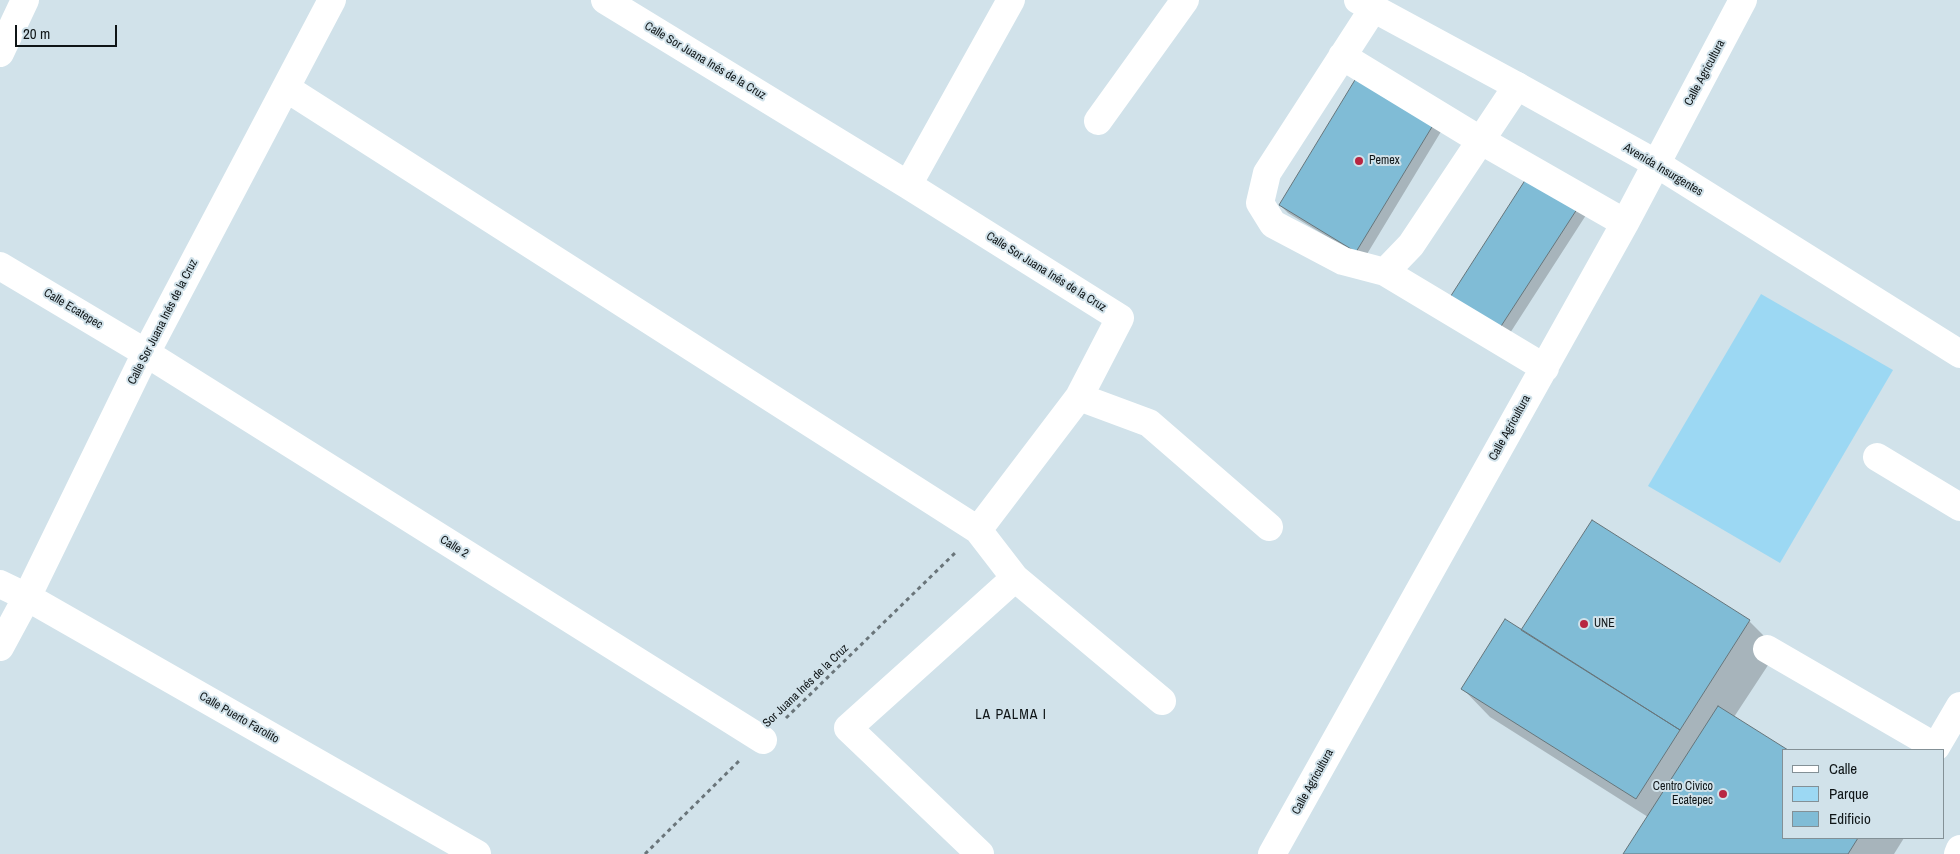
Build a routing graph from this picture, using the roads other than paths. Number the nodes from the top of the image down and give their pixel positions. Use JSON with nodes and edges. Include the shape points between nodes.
{"nodes":[{"id":1,"x":25,"y":0,"type":"edge"},
{"id":2,"x":332,"y":0,"type":"edge"},
{"id":3,"x":605,"y":0,"type":"edge"},
{"id":4,"x":1011,"y":0,"type":"edge"},
{"id":5,"x":1185,"y":0,"type":"edge"},
{"id":6,"x":1744,"y":0,"type":"edge"},
{"id":7,"x":1366,"y":4,"type":"edge"},
{"id":8,"x":0,"y":53,"type":"edge"},
{"id":9,"x":1342,"y":56,"type":"junction"},
{"id":10,"x":1517,"y":86,"type":"junction"},
{"id":11,"x":286,"y":88,"type":"junction"},
{"id":12,"x":1098,"y":121,"type":"dead end"},
{"id":13,"x":1480,"y":140,"type":"junction"},
{"id":14,"x":1656,"y":164,"type":"junction"},
{"id":15,"x":908,"y":185,"type":"junction"},
{"id":16,"x":1625,"y":223,"type":"junction"},
{"id":17,"x":0,"y":266,"type":"edge"},
{"id":18,"x":1385,"y":272,"type":"junction"},
{"id":19,"x":146,"y":353,"type":"junction"},
{"id":20,"x":1960,"y":354,"type":"edge"},
{"id":21,"x":1544,"y":368,"type":"junction"},
{"id":22,"x":1079,"y":397,"type":"junction"},
{"id":23,"x":1877,"y":457,"type":"dead end"},
{"id":24,"x":1960,"y":507,"type":"edge"},
{"id":25,"x":1269,"y":527,"type":"dead end"},
{"id":26,"x":978,"y":530,"type":"junction"},
{"id":27,"x":1015,"y":578,"type":"junction"},
{"id":28,"x":0,"y":584,"type":"edge"},
{"id":29,"x":27,"y":597,"type":"junction"},
{"id":30,"x":0,"y":646,"type":"edge"},
{"id":31,"x":1767,"y":649,"type":"dead end"},
{"id":32,"x":1162,"y":701,"type":"dead end"},
{"id":33,"x":1960,"y":706,"type":"edge"},
{"id":34,"x":763,"y":740,"type":"road end"},
{"id":35,"x":1960,"y":849,"type":"edge"},
{"id":36,"x":477,"y":854,"type":"edge"},
{"id":37,"x":980,"y":854,"type":"edge"},
{"id":38,"x":1272,"y":854,"type":"edge"},
{"id":39,"x":1958,"y":854,"type":"edge"}],
"edges":[{"from":1,"to":8,"type":"street"},
{"from":2,"to":11,"type":"street","name":"Calle Sor Juana Inés de la Cruz"},
{"from":3,"to":15,"type":"street","name":"Calle Sor Juana Inés de la Cruz"},
{"from":4,"to":15,"type":"street"},
{"from":5,"to":12,"type":"street"},
{"from":6,"to":14,"type":"street","name":"Calle Agricultura"},
{"from":7,"to":9,"type":"street"},
{"from":7,"to":10,"type":"street","name":"Avenida Insurgentes"},
{"from":9,"to":13,"type":"street"},
{"from":9,"to":18,"type":"street","via":[[1267,173],[1260,203],[1273,224],[1343,261]]},
{"from":10,"to":13,"type":"street"},
{"from":10,"to":14,"type":"street","name":"Avenida Insurgentes"},
{"from":11,"to":19,"type":"street","name":"Calle Sor Juana Inés de la Cruz"},
{"from":11,"to":26,"type":"street"},
{"from":13,"to":16,"type":"street"},
{"from":13,"to":18,"type":"street","via":[[1411,245]]},
{"from":14,"to":16,"type":"street","name":"Calle Agricultura"},
{"from":14,"to":20,"type":"street","name":"Avenida Insurgentes"},
{"from":15,"to":22,"type":"street","name":"Calle Sor Juana Inés de la Cruz","via":[[1120,318]]},
{"from":16,"to":21,"type":"street","name":"Calle Agricultura"},
{"from":17,"to":19,"type":"street","name":"Calle Ecatepec"},
{"from":18,"to":21,"type":"street"},
{"from":19,"to":29,"type":"street","name":"Calle Sor Juana Inés de la Cruz"},
{"from":19,"to":34,"type":"street","name":"Calle 2"},
{"from":21,"to":38,"type":"street","name":"Calle Agricultura"},
{"from":22,"to":25,"type":"street","via":[[1149,423]]},
{"from":22,"to":26,"type":"street","name":"Calle Sor Juana Inés de la Cruz"},
{"from":23,"to":24,"type":"street"},
{"from":26,"to":27,"type":"street"},
{"from":27,"to":32,"type":"street"},
{"from":27,"to":37,"type":"street","via":[[848,728]]},
{"from":28,"to":29,"type":"street","name":"Calle Puerto Farolito"},
{"from":29,"to":30,"type":"street","name":"Calle Sor Juana Inés de la Cruz"},
{"from":29,"to":36,"type":"street","name":"Calle Puerto Farolito"},
{"from":31,"to":33,"type":"street","via":[[1936,746]]},
{"from":35,"to":39,"type":"street"}]}
